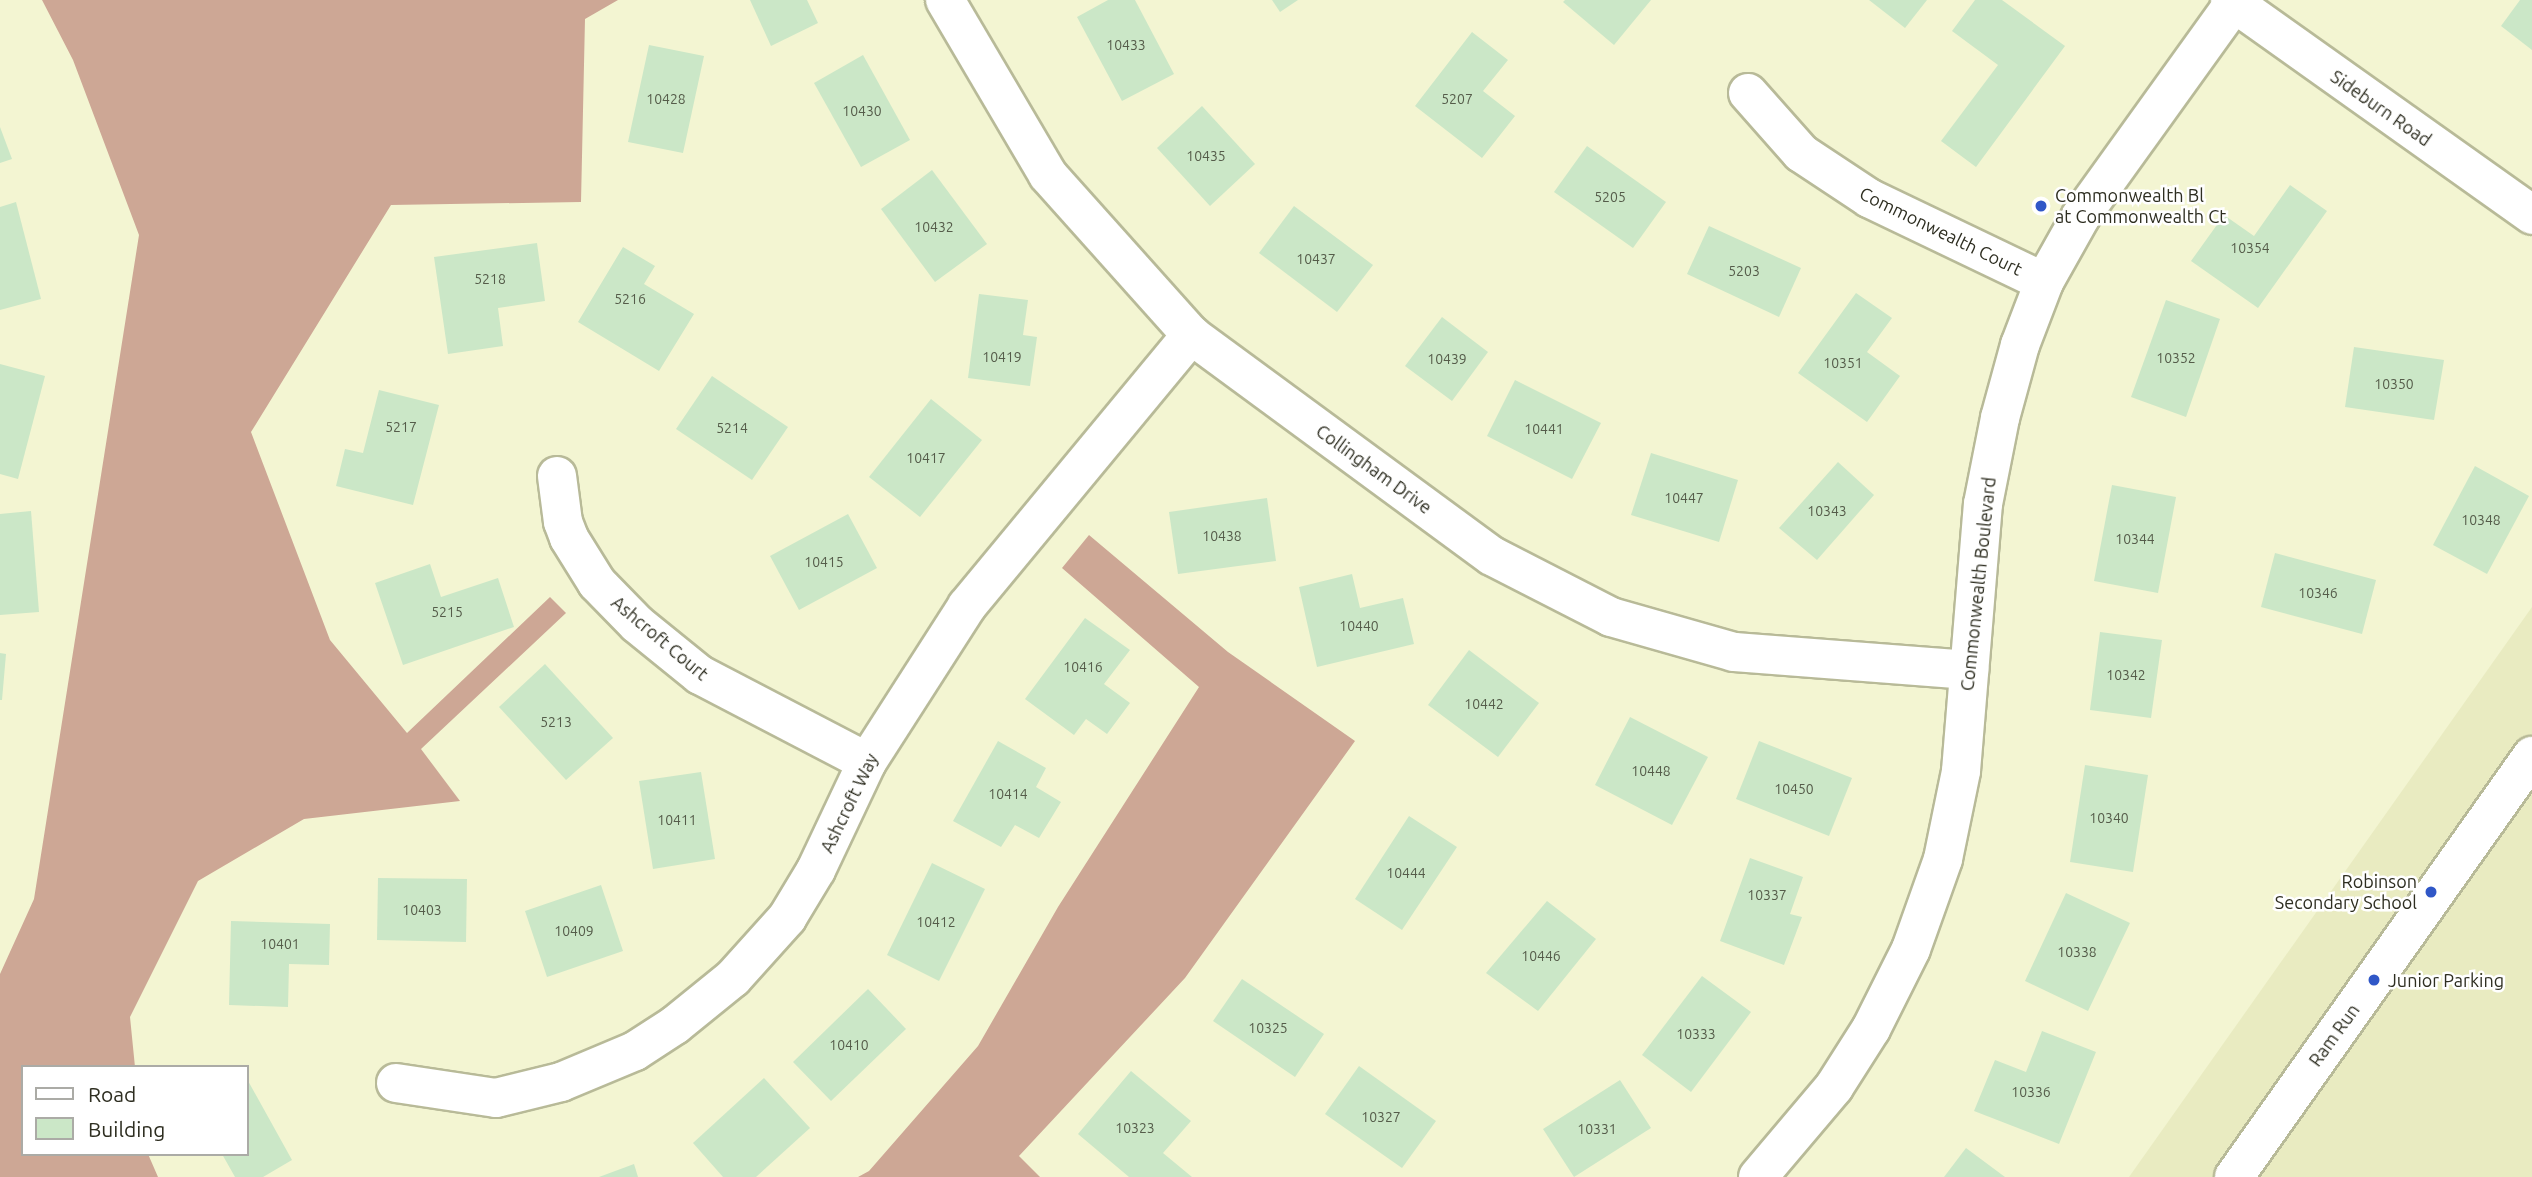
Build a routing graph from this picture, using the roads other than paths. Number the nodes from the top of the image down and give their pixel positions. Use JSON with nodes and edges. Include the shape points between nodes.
{"nodes":[{"id":1,"x":945,"y":0,"type":"edge"},
{"id":2,"x":2232,"y":1,"type":"edge"},
{"id":3,"x":1748,"y":93,"type":"dead end"},
{"id":4,"x":2532,"y":215,"type":"edge"},
{"id":5,"x":2044,"y":282,"type":"junction"},
{"id":6,"x":1191,"y":335,"type":"junction"},
{"id":7,"x":557,"y":476,"type":"dead end"},
{"id":8,"x":1969,"y":670,"type":"junction"},
{"id":9,"x":2532,"y":756,"type":"edge"},
{"id":10,"x":867,"y":762,"type":"junction"},
{"id":11,"x":396,"y":1083,"type":"dead end"},
{"id":12,"x":1758,"y":1177,"type":"edge"},
{"id":13,"x":2234,"y":1177,"type":"edge"}],
"edges":[{"from":1,"to":6,"type":"street","name":"Collingham Drive","via":[[1048,175]]},
{"from":2,"to":4,"type":"street","name":"Sideburn Road"},
{"from":2,"to":5,"type":"street","name":"Commonwealth Boulevard","via":[[2081,216]]},
{"from":3,"to":5,"type":"street","name":"Commonwealth Court","via":[[1801,153],[1869,198]]},
{"from":5,"to":8,"type":"street","name":"Commonwealth Boulevard","via":[[2020,345],[1983,504]]},
{"from":6,"to":8,"type":"street","name":"Collingham Drive","via":[[1492,556],[1611,617],[1734,652]]},
{"from":6,"to":10,"type":"street","name":"Ashcroft Way","via":[[967,606]]},
{"from":7,"to":10,"type":"street","name":"Ashcroft Court","via":[[569,538],[597,583],[637,624],[700,675]]},
{"from":8,"to":12,"type":"street","name":"Commonwealth Boulevard","via":[[1961,771],[1943,859],[1911,949],[1871,1029],[1834,1087]]},
{"from":9,"to":13,"type":"street","name":"Ram Run"},
{"from":10,"to":11,"type":"street","name":"Ashcroft Way","via":[[816,870],[787,918],[733,978],[675,1025],[598,1069],[517,1095],[496,1098]]}]}
